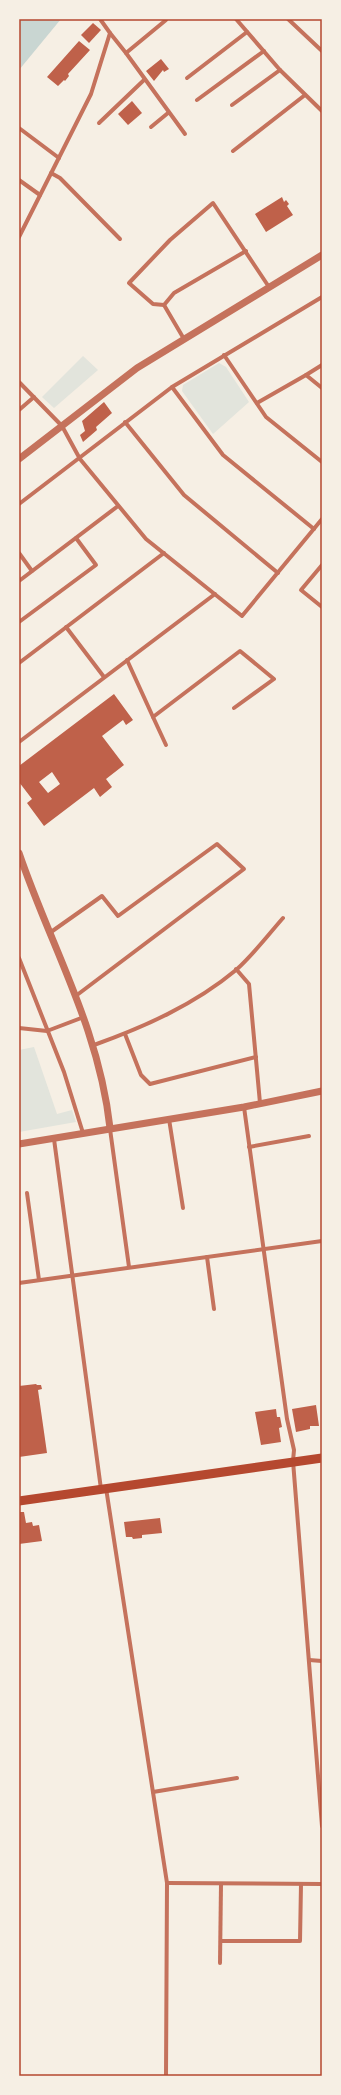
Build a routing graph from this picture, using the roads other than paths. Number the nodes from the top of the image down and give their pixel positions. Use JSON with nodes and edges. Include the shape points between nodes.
{"nodes":[{"id":1,"x":100,"y":19,"type":"edge"},
{"id":2,"x":236,"y":19,"type":"edge"},
{"id":3,"x":288,"y":19,"type":"edge"},
{"id":4,"x":166,"y":20,"type":"edge"},
{"id":5,"x":247,"y":32,"type":"junction"},
{"id":6,"x":110,"y":33,"type":"junction"},
{"id":7,"x":264,"y":51,"type":"junction"},
{"id":8,"x":322,"y":51,"type":"edge"},
{"id":9,"x":126,"y":53,"type":"junction"},
{"id":10,"x":280,"y":70,"type":"junction"},
{"id":11,"x":187,"y":78,"type":"dead end"},
{"id":12,"x":144,"y":80,"type":"junction"},
{"id":13,"x":305,"y":95,"type":"junction"},
{"id":14,"x":197,"y":100,"type":"dead end"},
{"id":15,"x":232,"y":105,"type":"dead end"},
{"id":16,"x":322,"y":110,"type":"edge"},
{"id":17,"x":168,"y":113,"type":"junction"},
{"id":18,"x":99,"y":123,"type":"dead end"},
{"id":19,"x":151,"y":127,"type":"dead end"},
{"id":20,"x":19,"y":128,"type":"edge"},
{"id":21,"x":185,"y":134,"type":"dead end"},
{"id":22,"x":233,"y":151,"type":"dead end"},
{"id":23,"x":59,"y":158,"type":"junction"},
{"id":24,"x":51,"y":173,"type":"junction"},
{"id":25,"x":19,"y":180,"type":"edge"},
{"id":26,"x":40,"y":195,"type":"junction"},
{"id":27,"x":19,"y":237,"type":"edge"},
{"id":28,"x":120,"y":239,"type":"dead end"},
{"id":29,"x":246,"y":251,"type":"junction"},
{"id":30,"x":322,"y":255,"type":"edge"},
{"id":31,"x":269,"y":286,"type":"junction"},
{"id":32,"x":322,"y":297,"type":"edge"},
{"id":33,"x":164,"y":305,"type":"junction"},
{"id":34,"x":184,"y":339,"type":"junction"},
{"id":35,"x":224,"y":355,"type":"junction"},
{"id":36,"x":322,"y":365,"type":"edge"},
{"id":37,"x":306,"y":375,"type":"junction"},
{"id":38,"x":19,"y":382,"type":"edge"},
{"id":39,"x":172,"y":387,"type":"junction"},
{"id":40,"x":322,"y":388,"type":"edge"},
{"id":41,"x":34,"y":397,"type":"junction"},
{"id":42,"x":257,"y":403,"type":"junction"},
{"id":43,"x":19,"y":410,"type":"edge"},
{"id":44,"x":125,"y":422,"type":"junction"},
{"id":45,"x":62,"y":426,"type":"junction"},
{"id":46,"x":19,"y":459,"type":"edge"},
{"id":47,"x":80,"y":459,"type":"junction"},
{"id":48,"x":322,"y":462,"type":"edge"},
{"id":49,"x":19,"y":504,"type":"edge"},
{"id":50,"x":118,"y":506,"type":"junction"},
{"id":51,"x":322,"y":519,"type":"edge"},
{"id":52,"x":314,"y":529,"type":"junction"},
{"id":53,"x":76,"y":538,"type":"junction"},
{"id":54,"x":19,"y":553,"type":"edge"},
{"id":55,"x":164,"y":553,"type":"junction"},
{"id":56,"x":322,"y":565,"type":"edge"},
{"id":57,"x":32,"y":571,"type":"junction"},
{"id":58,"x":278,"y":573,"type":"junction"},
{"id":59,"x":19,"y":580,"type":"edge"},
{"id":60,"x":216,"y":594,"type":"junction"},
{"id":61,"x":322,"y":607,"type":"edge"},
{"id":62,"x":19,"y":622,"type":"edge"},
{"id":63,"x":66,"y":628,"type":"junction"},
{"id":64,"x":127,"y":660,"type":"junction"},
{"id":65,"x":19,"y":663,"type":"edge"},
{"id":66,"x":104,"y":677,"type":"junction"},
{"id":67,"x":234,"y":708,"type":"dead end"},
{"id":68,"x":153,"y":717,"type":"junction"},
{"id":69,"x":19,"y":742,"type":"edge"},
{"id":70,"x":166,"y":745,"type":"dead end"},
{"id":71,"x":20,"y":856,"type":"edge"},
{"id":72,"x":283,"y":918,"type":"dead end"},
{"id":73,"x":51,"y":932,"type":"junction"},
{"id":74,"x":19,"y":958,"type":"edge"},
{"id":75,"x":20,"y":965,"type":"edge"},
{"id":76,"x":236,"y":969,"type":"junction"},
{"id":77,"x":77,"y":995,"type":"junction"},
{"id":78,"x":84,"y":1016,"type":"junction"},
{"id":79,"x":19,"y":1028,"type":"edge"},
{"id":80,"x":47,"y":1031,"type":"junction"},
{"id":81,"x":125,"y":1034,"type":"junction"},
{"id":82,"x":94,"y":1045,"type":"junction"},
{"id":83,"x":256,"y":1057,"type":"junction"},
{"id":84,"x":322,"y":1091,"type":"edge"},
{"id":85,"x":260,"y":1103,"type":"junction"},
{"id":86,"x":244,"y":1106,"type":"junction"},
{"id":87,"x":169,"y":1119,"type":"junction"},
{"id":88,"x":110,"y":1128,"type":"junction"},
{"id":89,"x":83,"y":1133,"type":"junction"},
{"id":90,"x":309,"y":1136,"type":"dead end"},
{"id":91,"x":54,"y":1138,"type":"junction"},
{"id":92,"x":19,"y":1144,"type":"edge"},
{"id":93,"x":249,"y":1147,"type":"junction"},
{"id":94,"x":27,"y":1193,"type":"dead end"},
{"id":95,"x":183,"y":1208,"type":"dead end"},
{"id":96,"x":322,"y":1241,"type":"edge"},
{"id":97,"x":263,"y":1249,"type":"junction"},
{"id":98,"x":206,"y":1257,"type":"junction"},
{"id":99,"x":129,"y":1267,"type":"junction"},
{"id":100,"x":71,"y":1275,"type":"junction"},
{"id":101,"x":39,"y":1280,"type":"junction"},
{"id":102,"x":19,"y":1283,"type":"edge"},
{"id":103,"x":214,"y":1309,"type":"dead end"},
{"id":104,"x":322,"y":1458,"type":"edge"},
{"id":105,"x":293,"y":1461,"type":"junction"},
{"id":106,"x":103,"y":1488,"type":"junction"},
{"id":107,"x":19,"y":1502,"type":"edge"},
{"id":108,"x":308,"y":1660,"type":"junction"},
{"id":109,"x":322,"y":1661,"type":"edge"},
{"id":110,"x":237,"y":1778,"type":"dead end"},
{"id":111,"x":153,"y":1792,"type":"junction"},
{"id":112,"x":322,"y":1826,"type":"edge"},
{"id":113,"x":167,"y":1883,"type":"junction"},
{"id":114,"x":221,"y":1884,"type":"junction"},
{"id":115,"x":301,"y":1884,"type":"junction"},
{"id":116,"x":322,"y":1884,"type":"edge"},
{"id":117,"x":221,"y":1941,"type":"junction"},
{"id":118,"x":220,"y":1963,"type":"dead end"},
{"id":119,"x":166,"y":2076,"type":"edge"}],
"edges":[{"from":1,"to":6,"type":"street"},
{"from":2,"to":5,"type":"street"},
{"from":3,"to":8,"type":"street"},
{"from":4,"to":9,"type":"street"},
{"from":5,"to":7,"type":"street"},
{"from":5,"to":11,"type":"street"},
{"from":6,"to":9,"type":"street"},
{"from":6,"to":23,"type":"street","via":[[91,94]]},
{"from":7,"to":10,"type":"street"},
{"from":7,"to":14,"type":"street"},
{"from":9,"to":12,"type":"street"},
{"from":10,"to":13,"type":"street"},
{"from":10,"to":15,"type":"street"},
{"from":12,"to":17,"type":"street"},
{"from":12,"to":18,"type":"street"},
{"from":13,"to":16,"type":"street"},
{"from":13,"to":22,"type":"street"},
{"from":17,"to":19,"type":"street"},
{"from":17,"to":21,"type":"street"},
{"from":20,"to":23,"type":"street"},
{"from":23,"to":24,"type":"street"},
{"from":24,"to":26,"type":"street"},
{"from":24,"to":28,"type":"street","via":[[60,178]]},
{"from":25,"to":26,"type":"street"},
{"from":26,"to":27,"type":"street"},
{"from":29,"to":31,"type":"street"},
{"from":29,"to":33,"type":"street","via":[[174,293]]},
{"from":29,"to":33,"type":"street","via":[[213,203],[170,240],[128,282],[153,304]]},
{"from":30,"to":31,"type":"street"},
{"from":31,"to":34,"type":"street"},
{"from":32,"to":35,"type":"street"},
{"from":33,"to":34,"type":"street"},
{"from":34,"to":45,"type":"street","via":[[137,368]]},
{"from":35,"to":39,"type":"street"},
{"from":35,"to":42,"type":"street"},
{"from":36,"to":37,"type":"street"},
{"from":37,"to":40,"type":"street"},
{"from":37,"to":42,"type":"street"},
{"from":38,"to":41,"type":"street"},
{"from":39,"to":44,"type":"street"},
{"from":39,"to":52,"type":"street","via":[[223,455]]},
{"from":41,"to":43,"type":"street"},
{"from":41,"to":45,"type":"street"},
{"from":42,"to":48,"type":"street","via":[[266,417]]},
{"from":44,"to":47,"type":"street"},
{"from":44,"to":58,"type":"street","via":[[184,495]]},
{"from":45,"to":46,"type":"street"},
{"from":45,"to":47,"type":"street"},
{"from":47,"to":49,"type":"street"},
{"from":47,"to":50,"type":"street"},
{"from":50,"to":53,"type":"street"},
{"from":50,"to":55,"type":"street","via":[[146,539]]},
{"from":51,"to":52,"type":"street"},
{"from":52,"to":58,"type":"street"},
{"from":53,"to":57,"type":"street"},
{"from":53,"to":62,"type":"street","via":[[96,565]]},
{"from":54,"to":57,"type":"street"},
{"from":55,"to":60,"type":"street"},
{"from":55,"to":63,"type":"street"},
{"from":56,"to":61,"type":"street","via":[[301,590]]},
{"from":57,"to":59,"type":"street"},
{"from":58,"to":60,"type":"street","via":[[242,616]]},
{"from":60,"to":64,"type":"street"},
{"from":63,"to":65,"type":"street"},
{"from":63,"to":66,"type":"street"},
{"from":64,"to":66,"type":"street"},
{"from":64,"to":68,"type":"street"},
{"from":66,"to":69,"type":"street"},
{"from":67,"to":68,"type":"street","via":[[274,679],[240,651]]},
{"from":68,"to":70,"type":"street"},
{"from":71,"to":73,"type":"street"},
{"from":72,"to":76,"type":"street"},
{"from":73,"to":77,"type":"street"},
{"from":73,"to":77,"type":"street","via":[[102,896],[118,916],[217,844],[244,869]]},
{"from":74,"to":75,"type":"street"},
{"from":75,"to":80,"type":"street"},
{"from":76,"to":81,"type":"street","via":[[182,1008]]},
{"from":76,"to":83,"type":"street","via":[[249,984]]},
{"from":77,"to":78,"type":"street"},
{"from":78,"to":80,"type":"street"},
{"from":78,"to":82,"type":"street"},
{"from":79,"to":80,"type":"street"},
{"from":80,"to":89,"type":"street","via":[[64,1072]]},
{"from":81,"to":82,"type":"street"},
{"from":81,"to":83,"type":"street","via":[[141,1075],[150,1084]]},
{"from":82,"to":88,"type":"street"},
{"from":83,"to":85,"type":"street"},
{"from":84,"to":85,"type":"street"},
{"from":85,"to":86,"type":"street"},
{"from":86,"to":87,"type":"street"},
{"from":86,"to":93,"type":"street"},
{"from":87,"to":88,"type":"street"},
{"from":87,"to":95,"type":"street"},
{"from":88,"to":89,"type":"street"},
{"from":88,"to":99,"type":"street"},
{"from":89,"to":91,"type":"street"},
{"from":90,"to":93,"type":"street"},
{"from":91,"to":92,"type":"street"},
{"from":91,"to":100,"type":"street"},
{"from":93,"to":97,"type":"street"},
{"from":94,"to":101,"type":"street"},
{"from":96,"to":97,"type":"street"},
{"from":97,"to":98,"type":"street"},
{"from":97,"to":105,"type":"street","via":[[287,1419],[294,1450]]},
{"from":98,"to":99,"type":"street"},
{"from":98,"to":103,"type":"street"},
{"from":99,"to":100,"type":"street"},
{"from":100,"to":101,"type":"street"},
{"from":100,"to":106,"type":"street"},
{"from":101,"to":102,"type":"street"},
{"from":104,"to":105,"type":"main road"},
{"from":105,"to":106,"type":"main road"},
{"from":105,"to":108,"type":"street"},
{"from":106,"to":107,"type":"main road"},
{"from":106,"to":111,"type":"street"},
{"from":108,"to":109,"type":"street"},
{"from":108,"to":112,"type":"street"},
{"from":110,"to":111,"type":"street"},
{"from":111,"to":113,"type":"street"},
{"from":113,"to":114,"type":"street"},
{"from":113,"to":119,"type":"street"},
{"from":114,"to":115,"type":"street"},
{"from":114,"to":117,"type":"street"},
{"from":115,"to":116,"type":"street"},
{"from":115,"to":117,"type":"street","via":[[300,1941]]},
{"from":117,"to":118,"type":"street"}]}
